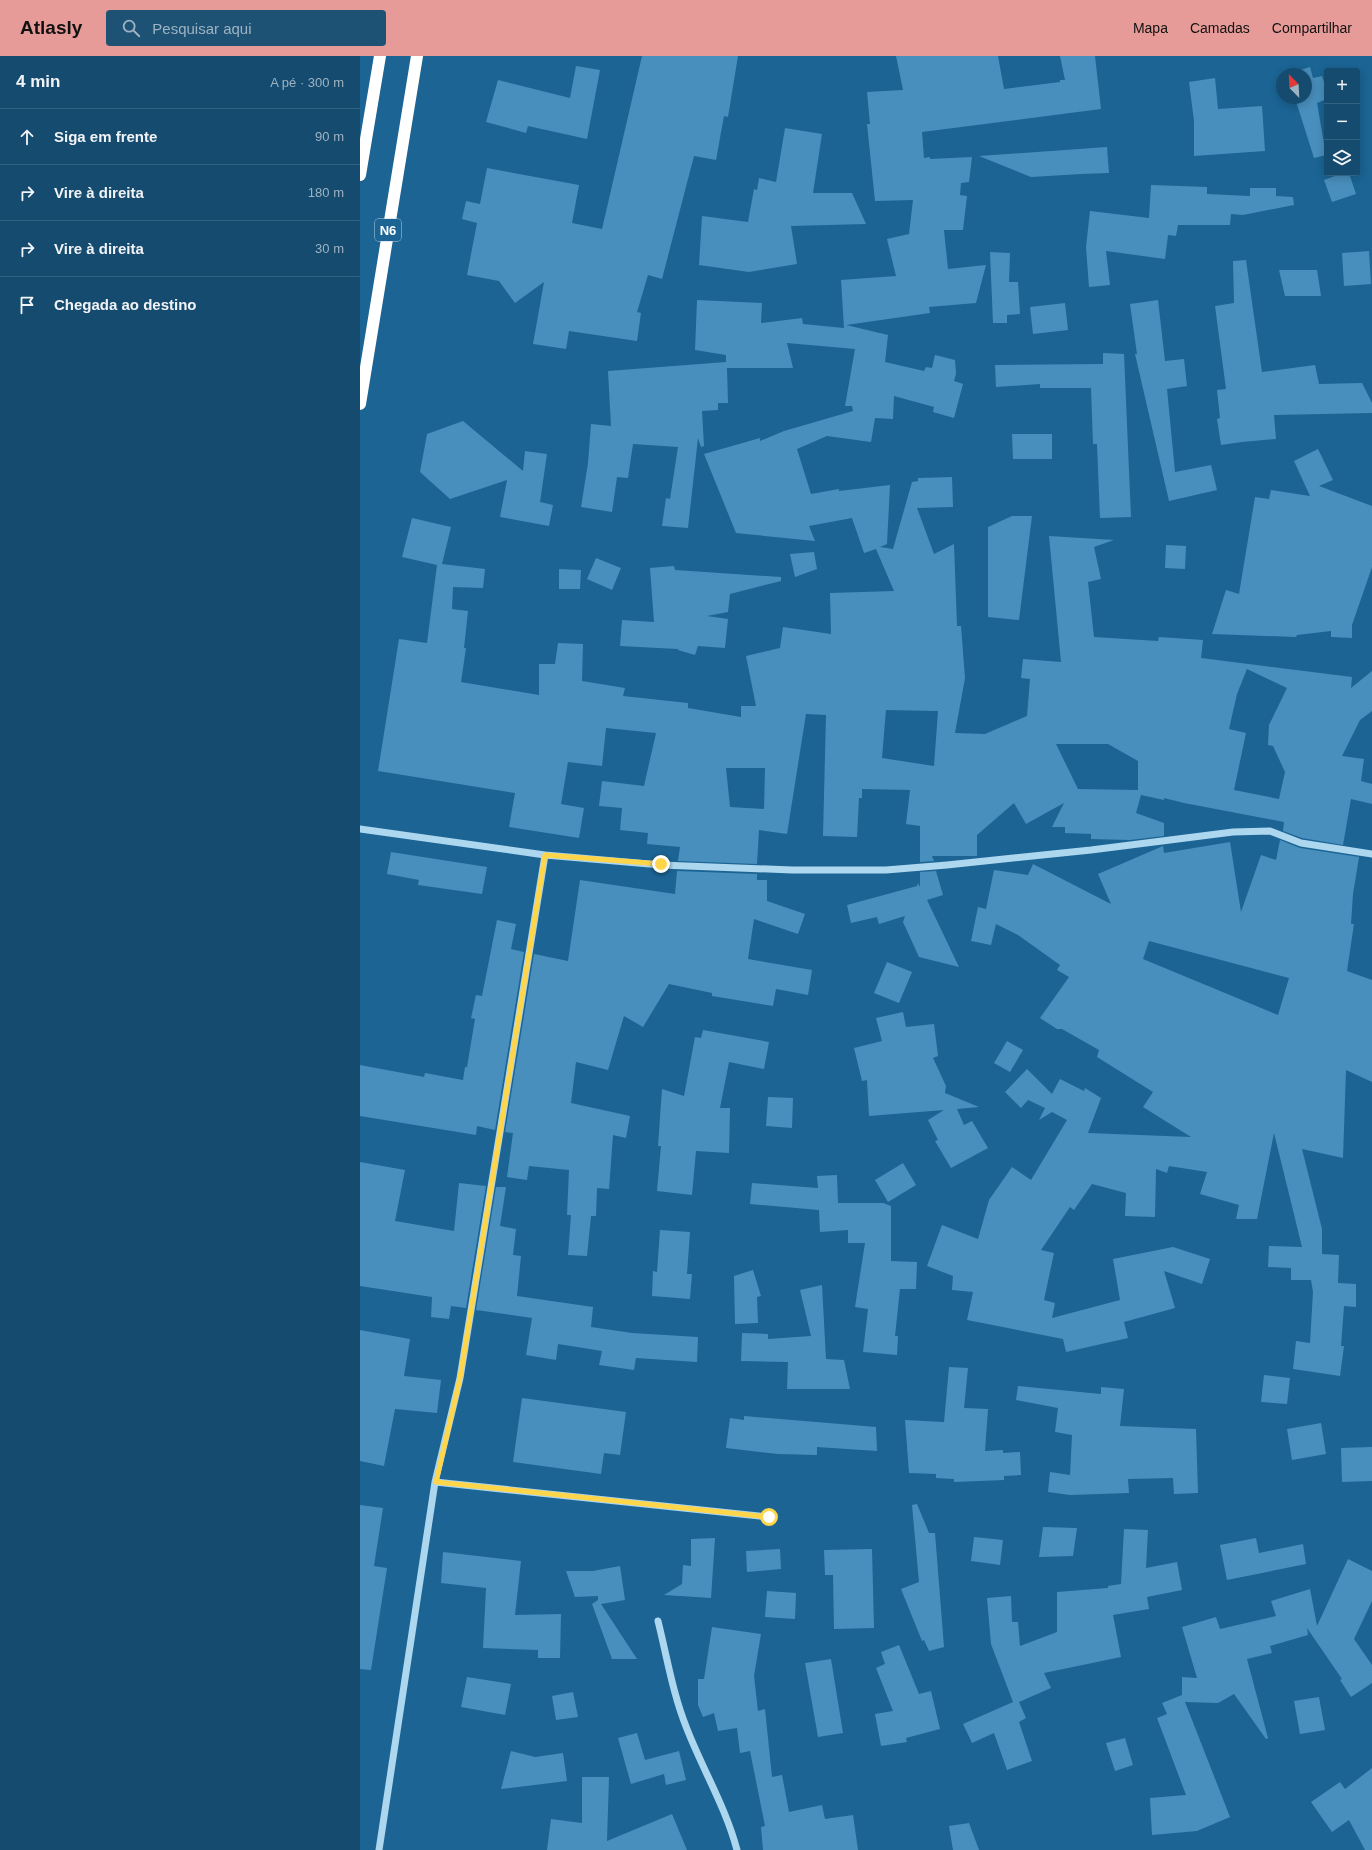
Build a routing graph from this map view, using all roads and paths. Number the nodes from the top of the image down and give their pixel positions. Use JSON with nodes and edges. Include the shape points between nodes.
{"nodes":[{"id":1,"x":380,"y":56,"type":"edge"},
{"id":2,"x":417,"y":56,"type":"edge"},
{"id":3,"x":360,"y":175,"type":"edge"},
{"id":4,"x":360,"y":404,"type":"edge"},
{"id":5,"x":360,"y":829,"type":"edge"},
{"id":6,"x":1372,"y":854,"type":"edge"},
{"id":7,"x":545,"y":855,"type":"junction"},
{"id":8,"x":436,"y":1482,"type":"junction"},
{"id":9,"x":769,"y":1517,"type":"dead end"},
{"id":10,"x":658,"y":1621,"type":"dead end"},
{"id":11,"x":380,"y":1850,"type":"edge"},
{"id":12,"x":737,"y":1850,"type":"edge"}],
"edges":[{"from":1,"to":3,"type":"highway"},
{"from":2,"to":4,"type":"highway","number":"N6"},
{"from":5,"to":7,"type":"street"},
{"from":6,"to":7,"type":"street","via":[[1301,843],[1270,831],[1233,832],[1091,850],[886,870],[804,870],[661,864]]},
{"from":7,"to":8,"type":"street","via":[[460,1378]]},
{"from":8,"to":9,"type":"street"},
{"from":8,"to":11,"type":"street"},
{"from":10,"to":12,"type":"street","via":[[687,1729],[732,1831]]}]}
